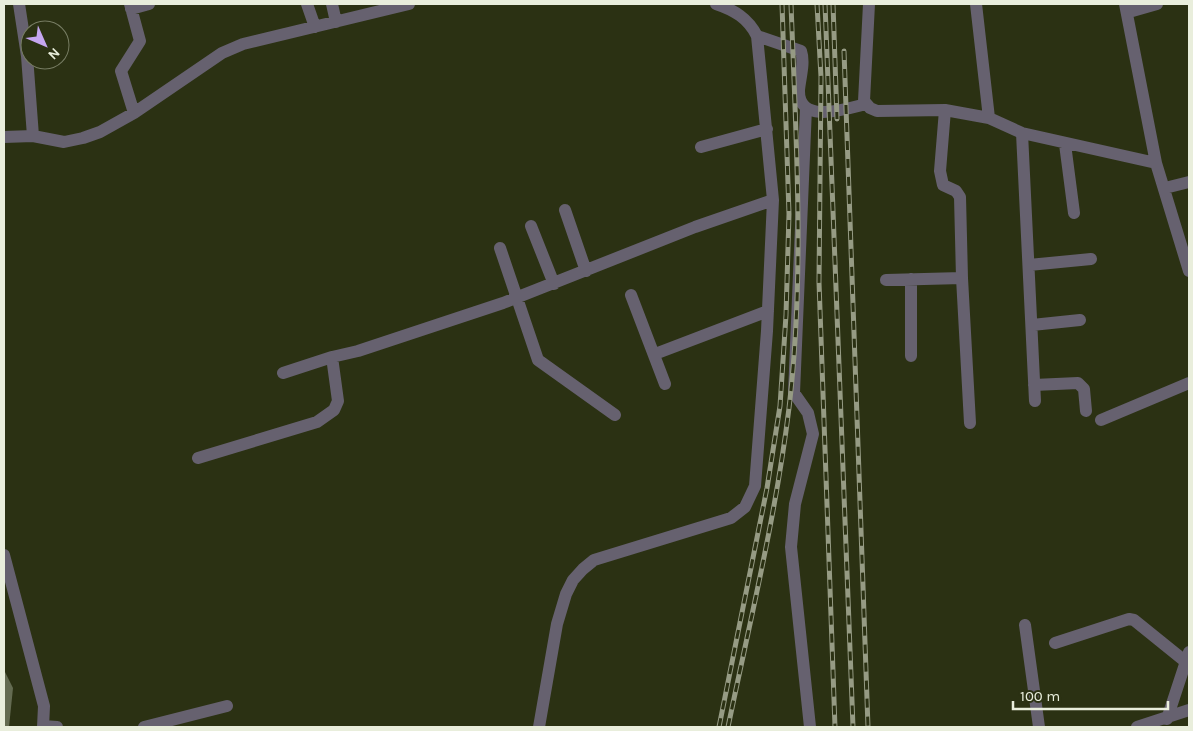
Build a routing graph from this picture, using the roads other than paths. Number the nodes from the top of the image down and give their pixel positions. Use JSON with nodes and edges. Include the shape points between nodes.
{"nodes":[{"id":1,"x":19,"y":4,"type":"edge"},
{"id":2,"x":149,"y":4,"type":"edge"},
{"id":3,"x":307,"y":4,"type":"edge"},
{"id":4,"x":332,"y":4,"type":"edge"},
{"id":5,"x":409,"y":4,"type":"edge"},
{"id":6,"x":716,"y":4,"type":"edge"},
{"id":7,"x":869,"y":4,"type":"edge"},
{"id":8,"x":976,"y":4,"type":"edge"},
{"id":9,"x":1157,"y":4,"type":"edge"},
{"id":10,"x":130,"y":6,"type":"edge"},
{"id":11,"x":384,"y":8,"type":"edge"},
{"id":12,"x":1127,"y":8,"type":"edge"},
{"id":13,"x":336,"y":22,"type":"junction"},
{"id":14,"x":315,"y":27,"type":"junction"},
{"id":15,"x":757,"y":36,"type":"junction"},
{"id":16,"x":866,"y":104,"type":"junction"},
{"id":17,"x":806,"y":108,"type":"junction"},
{"id":18,"x":945,"y":110,"type":"junction"},
{"id":19,"x":134,"y":113,"type":"junction"},
{"id":20,"x":989,"y":118,"type":"junction"},
{"id":21,"x":767,"y":130,"type":"junction"},
{"id":22,"x":1022,"y":133,"type":"junction"},
{"id":23,"x":33,"y":136,"type":"junction"},
{"id":24,"x":4,"y":137,"type":"edge"},
{"id":25,"x":1065,"y":144,"type":"junction"},
{"id":26,"x":701,"y":147,"type":"dead end"},
{"id":27,"x":1156,"y":163,"type":"junction"},
{"id":28,"x":1189,"y":182,"type":"edge"},
{"id":29,"x":1165,"y":188,"type":"junction"},
{"id":30,"x":773,"y":200,"type":"junction"},
{"id":31,"x":565,"y":210,"type":"dead end"},
{"id":32,"x":1074,"y":213,"type":"dead end"},
{"id":33,"x":531,"y":226,"type":"dead end"},
{"id":34,"x":1186,"y":244,"type":"edge"},
{"id":35,"x":500,"y":248,"type":"dead end"},
{"id":36,"x":1091,"y":259,"type":"dead end"},
{"id":37,"x":1029,"y":265,"type":"junction"},
{"id":38,"x":586,"y":271,"type":"junction"},
{"id":39,"x":1189,"y":271,"type":"edge"},
{"id":40,"x":962,"y":278,"type":"junction"},
{"id":41,"x":886,"y":280,"type":"dead end"},
{"id":42,"x":911,"y":280,"type":"junction"},
{"id":43,"x":554,"y":284,"type":"junction"},
{"id":44,"x":631,"y":294,"type":"dead end"},
{"id":45,"x":518,"y":297,"type":"junction"},
{"id":46,"x":768,"y":311,"type":"junction"},
{"id":47,"x":1080,"y":320,"type":"dead end"},
{"id":48,"x":1032,"y":325,"type":"junction"},
{"id":49,"x":655,"y":354,"type":"junction"},
{"id":50,"x":332,"y":356,"type":"junction"},
{"id":51,"x":911,"y":356,"type":"dead end"},
{"id":52,"x":283,"y":373,"type":"dead end"},
{"id":53,"x":1189,"y":383,"type":"edge"},
{"id":54,"x":665,"y":384,"type":"dead end"},
{"id":55,"x":1034,"y":384,"type":"junction"},
{"id":56,"x":1035,"y":401,"type":"dead end"},
{"id":57,"x":1086,"y":411,"type":"dead end"},
{"id":58,"x":615,"y":415,"type":"dead end"},
{"id":59,"x":1101,"y":420,"type":"dead end"},
{"id":60,"x":970,"y":422,"type":"dead end"},
{"id":61,"x":198,"y":458,"type":"dead end"},
{"id":62,"x":4,"y":555,"type":"edge"},
{"id":63,"x":1025,"y":625,"type":"dead end"},
{"id":64,"x":1055,"y":644,"type":"dead end"},
{"id":65,"x":1188,"y":657,"type":"edge"},
{"id":66,"x":227,"y":706,"type":"dead end"},
{"id":67,"x":1189,"y":710,"type":"edge"},
{"id":68,"x":1167,"y":718,"type":"junction"},
{"id":69,"x":187,"y":722,"type":"edge"},
{"id":70,"x":43,"y":726,"type":"edge"},
{"id":71,"x":57,"y":727,"type":"edge"},
{"id":72,"x":144,"y":727,"type":"edge"},
{"id":73,"x":539,"y":727,"type":"edge"},
{"id":74,"x":810,"y":727,"type":"edge"},
{"id":75,"x":1039,"y":727,"type":"edge"},
{"id":76,"x":1137,"y":727,"type":"edge"}],
"edges":[{"from":1,"to":23,"type":"street"},
{"from":2,"to":10,"type":"street"},
{"from":3,"to":14,"type":"street"},
{"from":4,"to":13,"type":"street"},
{"from":5,"to":11,"type":"street"},
{"from":6,"to":15,"type":"street","via":[[747,20]]},
{"from":7,"to":16,"type":"street"},
{"from":8,"to":20,"type":"street"},
{"from":9,"to":12,"type":"street"},
{"from":10,"to":19,"type":"street","via":[[140,41],[121,72]]},
{"from":11,"to":13,"type":"street"},
{"from":12,"to":27,"type":"street"},
{"from":13,"to":14,"type":"street"},
{"from":14,"to":19,"type":"street","via":[[242,44],[222,53]]},
{"from":15,"to":17,"type":"street","via":[[799,48],[799,97]]},
{"from":15,"to":21,"type":"street"},
{"from":16,"to":17,"type":"street","via":[[821,112]]},
{"from":16,"to":18,"type":"street","via":[[877,110]]},
{"from":17,"to":74,"type":"street","via":[[794,393],[808,413],[813,434],[794,504],[791,547]]},
{"from":18,"to":20,"type":"street"},
{"from":18,"to":40,"type":"street","via":[[940,172],[943,185],[960,196]]},
{"from":19,"to":23,"type":"street","via":[[83,138],[64,142]]},
{"from":20,"to":22,"type":"street"},
{"from":21,"to":26,"type":"street"},
{"from":21,"to":30,"type":"street"},
{"from":22,"to":25,"type":"street"},
{"from":22,"to":37,"type":"street"},
{"from":23,"to":24,"type":"street"},
{"from":25,"to":27,"type":"street"},
{"from":25,"to":32,"type":"street"},
{"from":27,"to":29,"type":"street"},
{"from":28,"to":29,"type":"street"},
{"from":29,"to":34,"type":"street"},
{"from":30,"to":38,"type":"street"},
{"from":30,"to":46,"type":"street"},
{"from":31,"to":38,"type":"street"},
{"from":33,"to":43,"type":"street"},
{"from":34,"to":39,"type":"street"},
{"from":35,"to":45,"type":"street"},
{"from":36,"to":37,"type":"street"},
{"from":37,"to":48,"type":"street"},
{"from":38,"to":43,"type":"street"},
{"from":40,"to":42,"type":"street"},
{"from":40,"to":60,"type":"street"},
{"from":41,"to":42,"type":"street"},
{"from":42,"to":51,"type":"street"},
{"from":43,"to":45,"type":"street"},
{"from":44,"to":49,"type":"street"},
{"from":45,"to":50,"type":"street","via":[[358,351]]},
{"from":45,"to":58,"type":"street","via":[[542,364]]},
{"from":46,"to":49,"type":"street"},
{"from":46,"to":73,"type":"street","via":[[756,486],[752,496],[745,507],[731,518],[594,560],[583,569],[566,594],[557,624]]},
{"from":47,"to":48,"type":"street"},
{"from":48,"to":55,"type":"street"},
{"from":49,"to":54,"type":"street"},
{"from":50,"to":52,"type":"street"},
{"from":50,"to":61,"type":"street","via":[[338,401],[328,416]]},
{"from":53,"to":59,"type":"street"},
{"from":55,"to":56,"type":"street"},
{"from":55,"to":57,"type":"street","via":[[1078,383],[1084,390]]},
{"from":62,"to":70,"type":"street","via":[[42,700]]},
{"from":63,"to":75,"type":"street"},
{"from":64,"to":65,"type":"street","via":[[1128,619]]},
{"from":65,"to":68,"type":"street"},
{"from":66,"to":69,"type":"street"},
{"from":67,"to":68,"type":"street"},
{"from":68,"to":76,"type":"street"},
{"from":69,"to":72,"type":"street"},
{"from":70,"to":71,"type":"street"}]}
